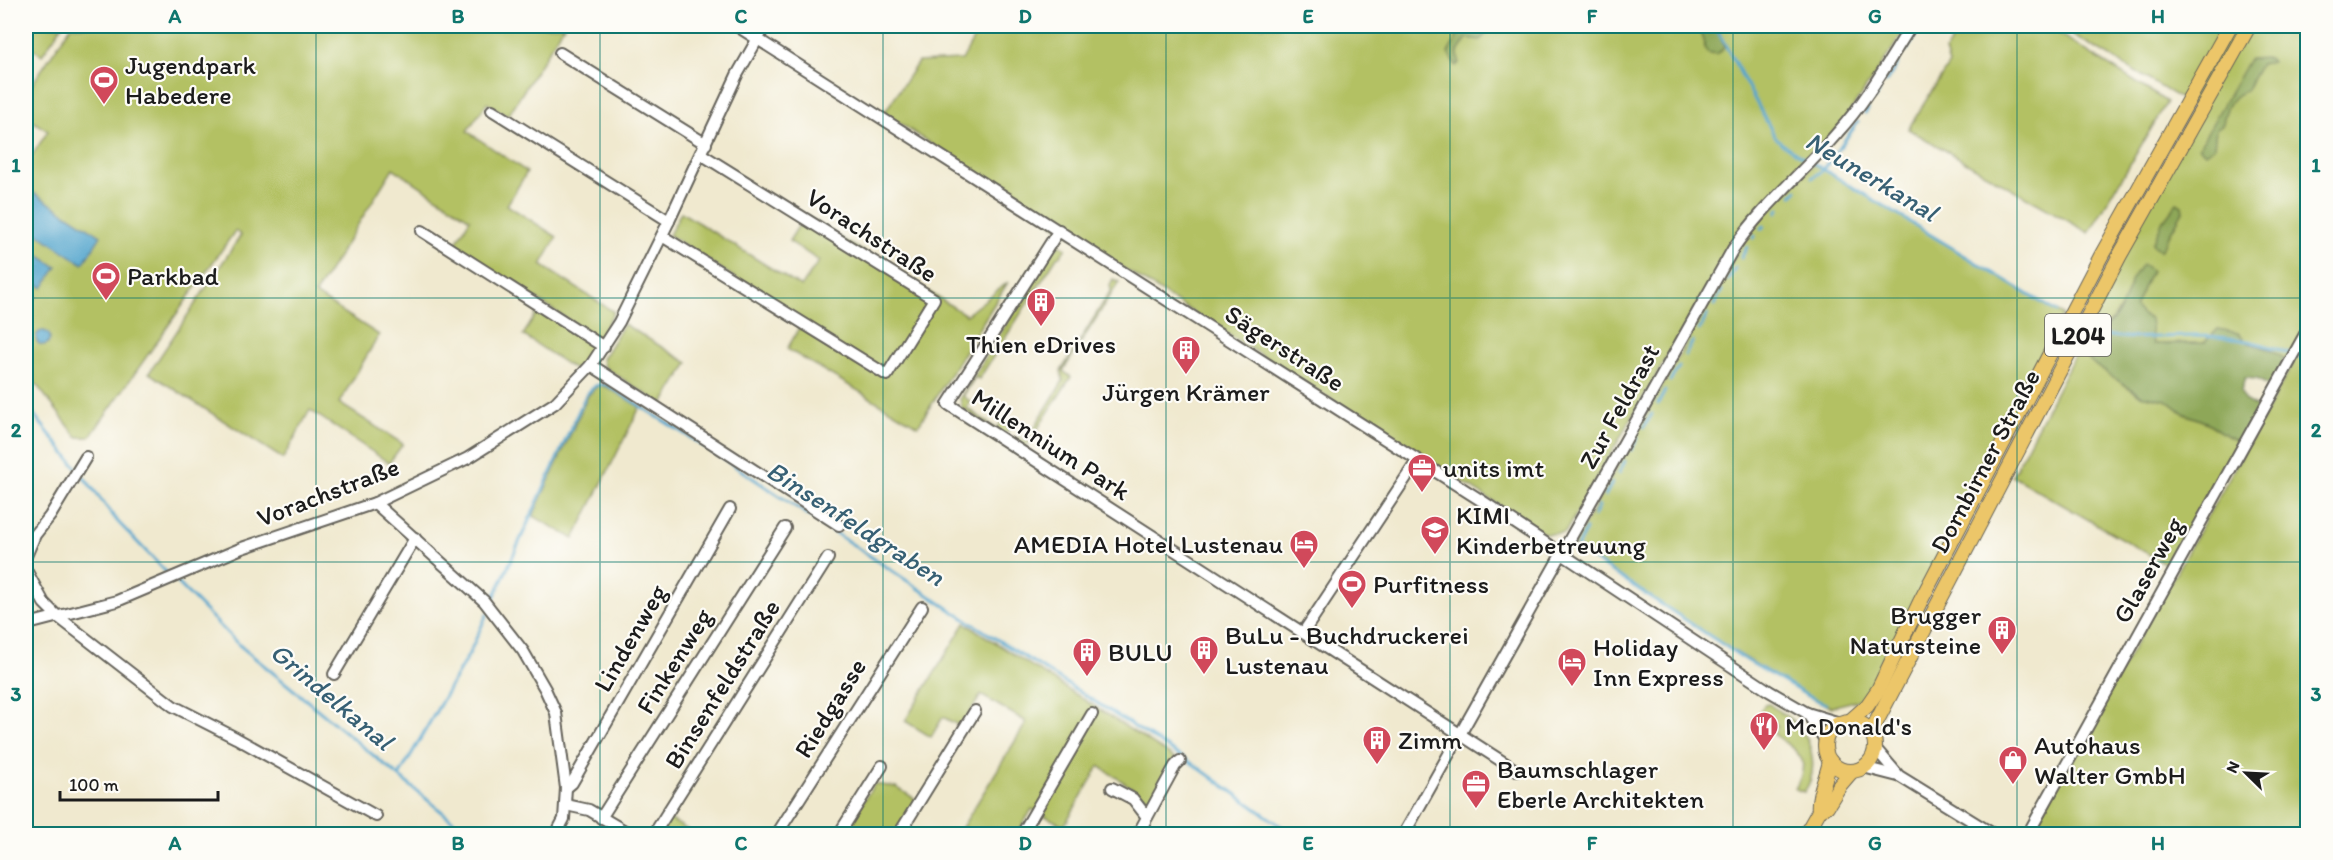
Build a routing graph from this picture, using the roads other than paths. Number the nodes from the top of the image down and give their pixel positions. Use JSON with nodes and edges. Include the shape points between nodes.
{"nodes":[{"id":1,"x":737,"y":26,"type":"edge"},
{"id":2,"x":765,"y":26,"type":"edge"},
{"id":3,"x":1911,"y":26,"type":"edge"},
{"id":4,"x":2230,"y":26,"type":"edge"},
{"id":5,"x":2249,"y":26,"type":"edge"},
{"id":6,"x":758,"y":38,"type":"junction"},
{"id":7,"x":560,"y":53,"type":"dead end"},
{"id":8,"x":492,"y":110,"type":"dead end"},
{"id":9,"x":703,"y":149,"type":"junction"},
{"id":10,"x":669,"y":220,"type":"junction"},
{"id":11,"x":1059,"y":230,"type":"junction"},
{"id":12,"x":422,"y":231,"type":"dead end"},
{"id":13,"x":662,"y":237,"type":"junction"},
{"id":14,"x":2307,"y":328,"type":"edge"},
{"id":15,"x":604,"y":347,"type":"junction"},
{"id":16,"x":591,"y":365,"type":"junction"},
{"id":17,"x":84,"y":460,"type":"dead end"},
{"id":18,"x":1417,"y":461,"type":"junction"},
{"id":19,"x":375,"y":503,"type":"junction"},
{"id":20,"x":730,"y":509,"type":"dead end"},
{"id":21,"x":839,"y":525,"type":"dead end"},
{"id":22,"x":785,"y":528,"type":"dead end"},
{"id":23,"x":415,"y":538,"type":"junction"},
{"id":24,"x":1561,"y":554,"type":"junction"},
{"id":25,"x":26,"y":556,"type":"edge"},
{"id":26,"x":828,"y":558,"type":"dead end"},
{"id":27,"x":26,"y":570,"type":"edge"},
{"id":28,"x":922,"y":606,"type":"dead end"},
{"id":29,"x":57,"y":616,"type":"junction"},
{"id":30,"x":26,"y":627,"type":"edge"},
{"id":31,"x":1304,"y":633,"type":"junction"},
{"id":32,"x":334,"y":674,"type":"dead end"},
{"id":33,"x":975,"y":711,"type":"dead end"},
{"id":34,"x":1807,"y":713,"type":"junction"},
{"id":35,"x":1092,"y":714,"type":"dead end"},
{"id":36,"x":1845,"y":722,"type":"junction"},
{"id":37,"x":1871,"y":732,"type":"junction"},
{"id":38,"x":1461,"y":734,"type":"junction"},
{"id":39,"x":1826,"y":741,"type":"junction"},
{"id":40,"x":1875,"y":748,"type":"junction"},
{"id":41,"x":1180,"y":761,"type":"dead end"},
{"id":42,"x":1830,"y":761,"type":"junction"},
{"id":43,"x":882,"y":766,"type":"dead end"},
{"id":44,"x":1858,"y":769,"type":"junction"},
{"id":45,"x":1517,"y":771,"type":"dead end"},
{"id":46,"x":1899,"y":776,"type":"junction"},
{"id":47,"x":566,"y":788,"type":"junction"},
{"id":48,"x":1112,"y":788,"type":"dead end"},
{"id":49,"x":566,"y":805,"type":"junction"},
{"id":50,"x":1819,"y":811,"type":"junction"},
{"id":51,"x":376,"y":816,"type":"dead end"},
{"id":52,"x":601,"y":818,"type":"junction"},
{"id":53,"x":1147,"y":818,"type":"junction"},
{"id":54,"x":556,"y":834,"type":"edge"},
{"id":55,"x":630,"y":834,"type":"edge"},
{"id":56,"x":654,"y":834,"type":"edge"},
{"id":57,"x":777,"y":834,"type":"edge"},
{"id":58,"x":839,"y":834,"type":"edge"},
{"id":59,"x":899,"y":834,"type":"edge"},
{"id":60,"x":1022,"y":834,"type":"edge"},
{"id":61,"x":1138,"y":834,"type":"edge"},
{"id":62,"x":1404,"y":834,"type":"edge"},
{"id":63,"x":1806,"y":834,"type":"edge"},
{"id":64,"x":1993,"y":834,"type":"edge"},
{"id":65,"x":2028,"y":834,"type":"edge"}],
"edges":[{"from":1,"to":6,"type":"street","name":"Sägerstraße"},
{"from":2,"to":6,"type":"street","name":"Vorachstraße"},
{"from":3,"to":24,"type":"street","name":"Zur Feldrast","via":[[1855,112],[1758,216],[1733,249]]},
{"from":4,"to":36,"type":"main road","name":"Dornbirner Straße","number":"L204","via":[[2101,256],[1878,690],[1867,706]]},
{"from":5,"to":37,"type":"main road","name":"Dornbirner Straße","number":"L204","via":[[2120,255]]},
{"from":6,"to":9,"type":"street","name":"Vorachstraße"},
{"from":6,"to":11,"type":"street","name":"Sägerstraße"},
{"from":7,"to":9,"type":"street","name":"Vorachstraße"},
{"from":8,"to":10,"type":"street"},
{"from":9,"to":10,"type":"street","name":"Vorachstraße"},
{"from":9,"to":13,"type":"street","name":"Vorachstraße","via":[[934,299],[887,375]]},
{"from":10,"to":13,"type":"street","name":"Vorachstraße"},
{"from":11,"to":18,"type":"street","name":"Sägerstraße"},
{"from":11,"to":31,"type":"street","name":"Millennium Park","via":[[948,404]]},
{"from":12,"to":15,"type":"street"},
{"from":13,"to":15,"type":"street","name":"Vorachstraße"},
{"from":14,"to":65,"type":"street","name":"Glaserweg"},
{"from":15,"to":16,"type":"street","name":"Vorachstraße"},
{"from":16,"to":19,"type":"street","name":"Vorachstraße","via":[[542,413],[468,458]]},
{"from":16,"to":21,"type":"street"},
{"from":17,"to":25,"type":"street","via":[[35,535]]},
{"from":18,"to":24,"type":"street","name":"Sägerstraße"},
{"from":18,"to":31,"type":"street"},
{"from":19,"to":23,"type":"street"},
{"from":19,"to":29,"type":"street","name":"Vorachstraße","via":[[242,548],[117,602]]},
{"from":20,"to":47,"type":"street","name":"Lindenweg","via":[[598,740]]},
{"from":22,"to":52,"type":"street","name":"Finkenweg"},
{"from":23,"to":32,"type":"street"},
{"from":23,"to":47,"type":"street","via":[[484,601],[523,651],[556,713]]},
{"from":24,"to":34,"type":"street","name":"Sägerstraße"},
{"from":24,"to":38,"type":"street","name":"Zur Feldrast"},
{"from":26,"to":56,"type":"street","name":"Binsenfeldstraße"},
{"from":27,"to":29,"type":"street"},
{"from":28,"to":57,"type":"street","name":"Riedgasse"},
{"from":29,"to":30,"type":"street","name":"Vorachstraße"},
{"from":29,"to":51,"type":"street","via":[[173,706]]},
{"from":31,"to":38,"type":"street","name":"Millennium Park"},
{"from":33,"to":59,"type":"street"},
{"from":34,"to":36,"type":"street","name":"Sägerstraße"},
{"from":34,"to":39,"type":"street","name":"Sägerstraße"},
{"from":35,"to":60,"type":"street"},
{"from":36,"to":37,"type":"main road","via":[[1866,726]]},
{"from":36,"to":39,"type":"main road","name":"Dornbirner Straße","number":"L204","via":[[1832,729]]},
{"from":37,"to":40,"type":"main road"},
{"from":38,"to":45,"type":"street","name":"Millennium Park"},
{"from":38,"to":62,"type":"street","name":"Zur Feldrast"},
{"from":39,"to":42,"type":"main road"},
{"from":40,"to":44,"type":"main road","via":[[1871,759]]},
{"from":40,"to":46,"type":"street"},
{"from":41,"to":53,"type":"street"},
{"from":42,"to":44,"type":"main road","via":[[1844,770]]},
{"from":42,"to":50,"type":"main road"},
{"from":43,"to":58,"type":"street"},
{"from":44,"to":46,"type":"street"},
{"from":44,"to":50,"type":"main road"},
{"from":46,"to":64,"type":"street"},
{"from":47,"to":49,"type":"street"},
{"from":48,"to":53,"type":"street","via":[[1133,799]]},
{"from":49,"to":52,"type":"street","via":[[589,810]]},
{"from":49,"to":54,"type":"street"},
{"from":50,"to":63,"type":"main road"},
{"from":52,"to":55,"type":"street"},
{"from":53,"to":61,"type":"street"}]}
